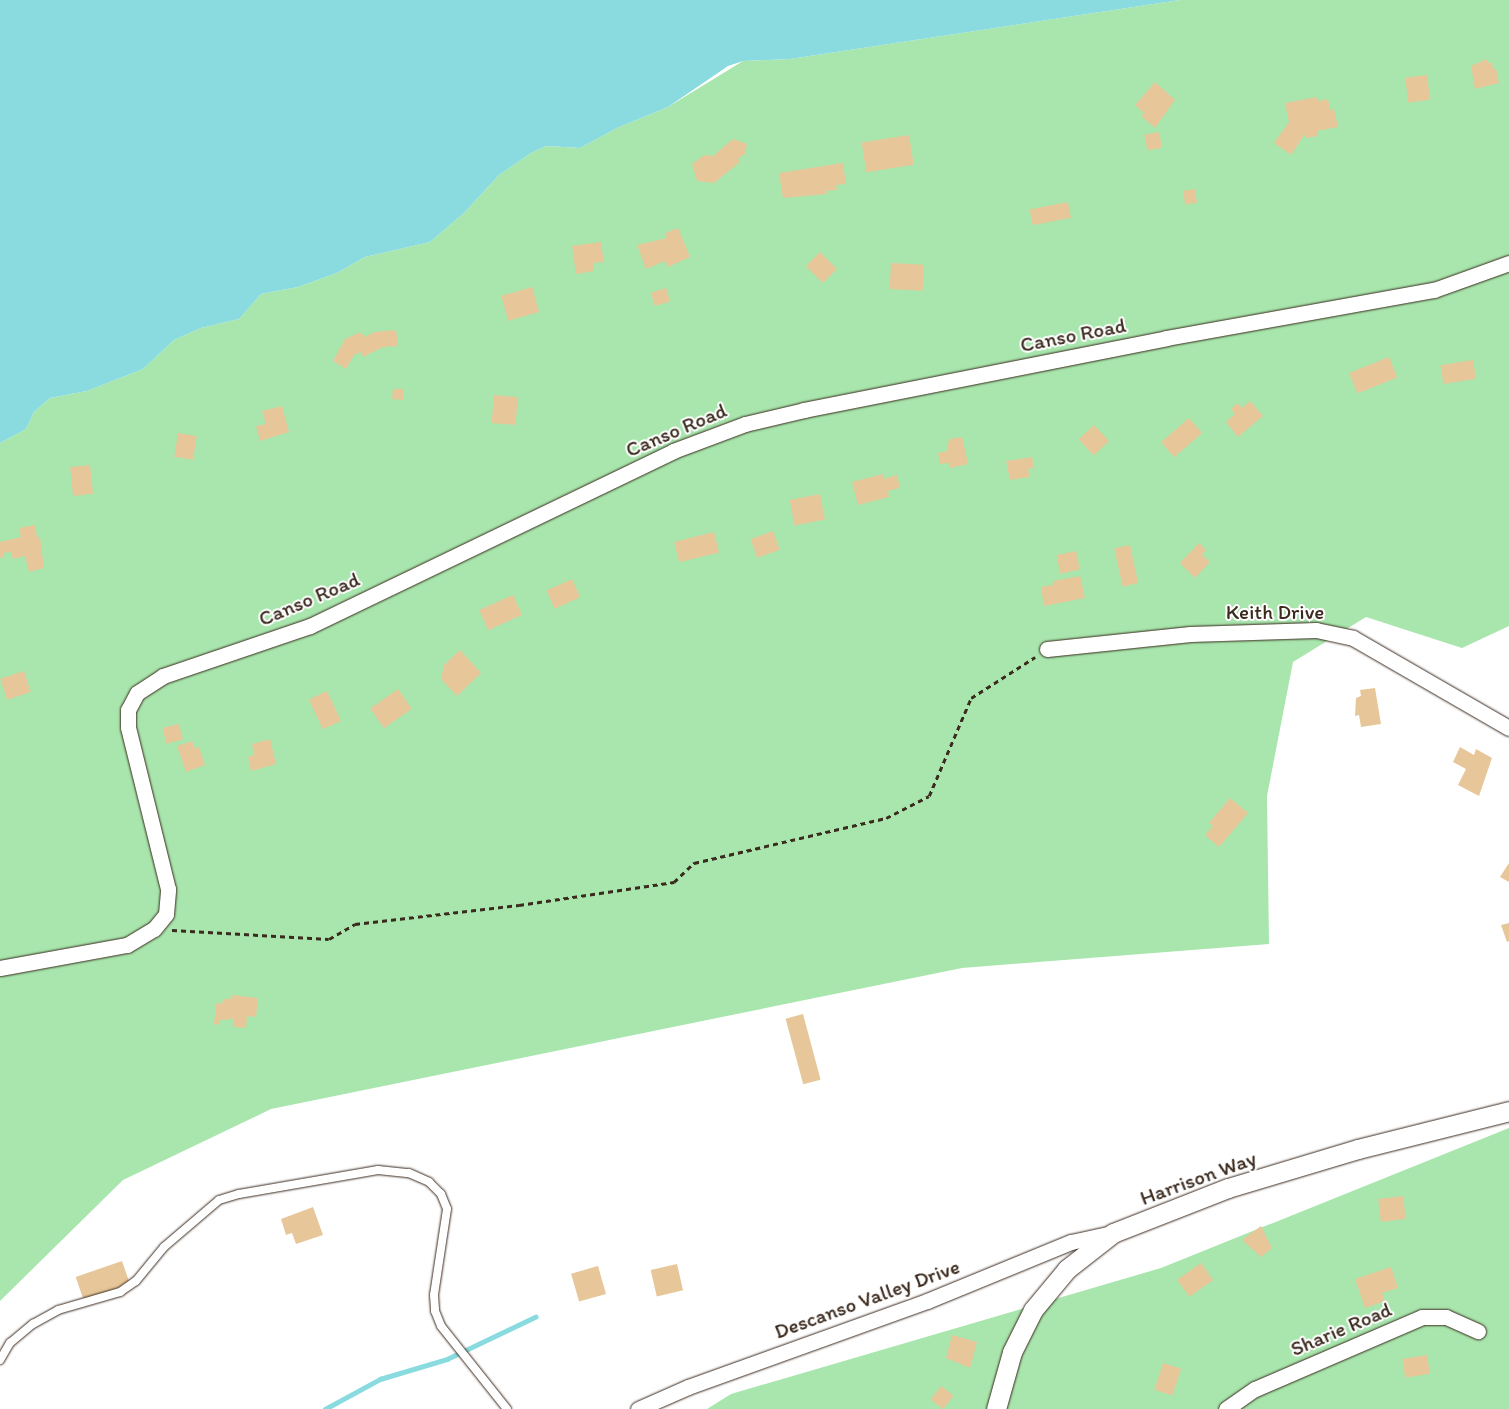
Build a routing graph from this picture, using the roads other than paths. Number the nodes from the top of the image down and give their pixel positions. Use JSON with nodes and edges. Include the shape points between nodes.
{"nodes":[{"id":1,"x":1509,"y":263,"type":"edge"},
{"id":2,"x":1047,"y":649,"type":"road end"},
{"id":3,"x":1509,"y":728,"type":"edge"},
{"id":4,"x":0,"y":968,"type":"edge"},
{"id":5,"x":1509,"y":1111,"type":"edge"},
{"id":6,"x":1113,"y":1233,"type":"junction"},
{"id":7,"x":1478,"y":1331,"type":"dead end"},
{"id":8,"x":0,"y":1360,"type":"edge"},
{"id":9,"x":507,"y":1409,"type":"edge"},
{"id":10,"x":638,"y":1409,"type":"edge"},
{"id":11,"x":996,"y":1409,"type":"edge"},
{"id":12,"x":1226,"y":1409,"type":"edge"}],
"edges":[{"from":1,"to":4,"type":"street","name":"Canso Road","via":[[1434,290],[1146,342],[745,424],[694,442],[310,626],[163,676],[137,693],[128,710],[128,727],[168,889],[166,914],[154,929],[127,946]]},
{"from":2,"to":3,"type":"street","name":"Keith Drive","via":[[1190,634],[1316,630],[1353,638]]},
{"from":5,"to":6,"type":"street","name":"Harrison Way","via":[[1358,1149],[1228,1188]]},
{"from":6,"to":10,"type":"street","name":"Descanso Valley Drive","via":[[1072,1242],[928,1301],[688,1387]]},
{"from":6,"to":11,"type":"street","name":"Harrison Way","via":[[1067,1269],[1033,1310],[1012,1352]]},
{"from":7,"to":12,"type":"street","name":"Sharie Road","via":[[1446,1317],[1422,1317],[1256,1389]]},
{"from":8,"to":9,"type":"lane","via":[[10,1343],[33,1324],[58,1310],[120,1292],[136,1281],[164,1247],[219,1200],[378,1170],[402,1172],[429,1182],[441,1194],[447,1209],[434,1295],[435,1311],[441,1326]]}]}
